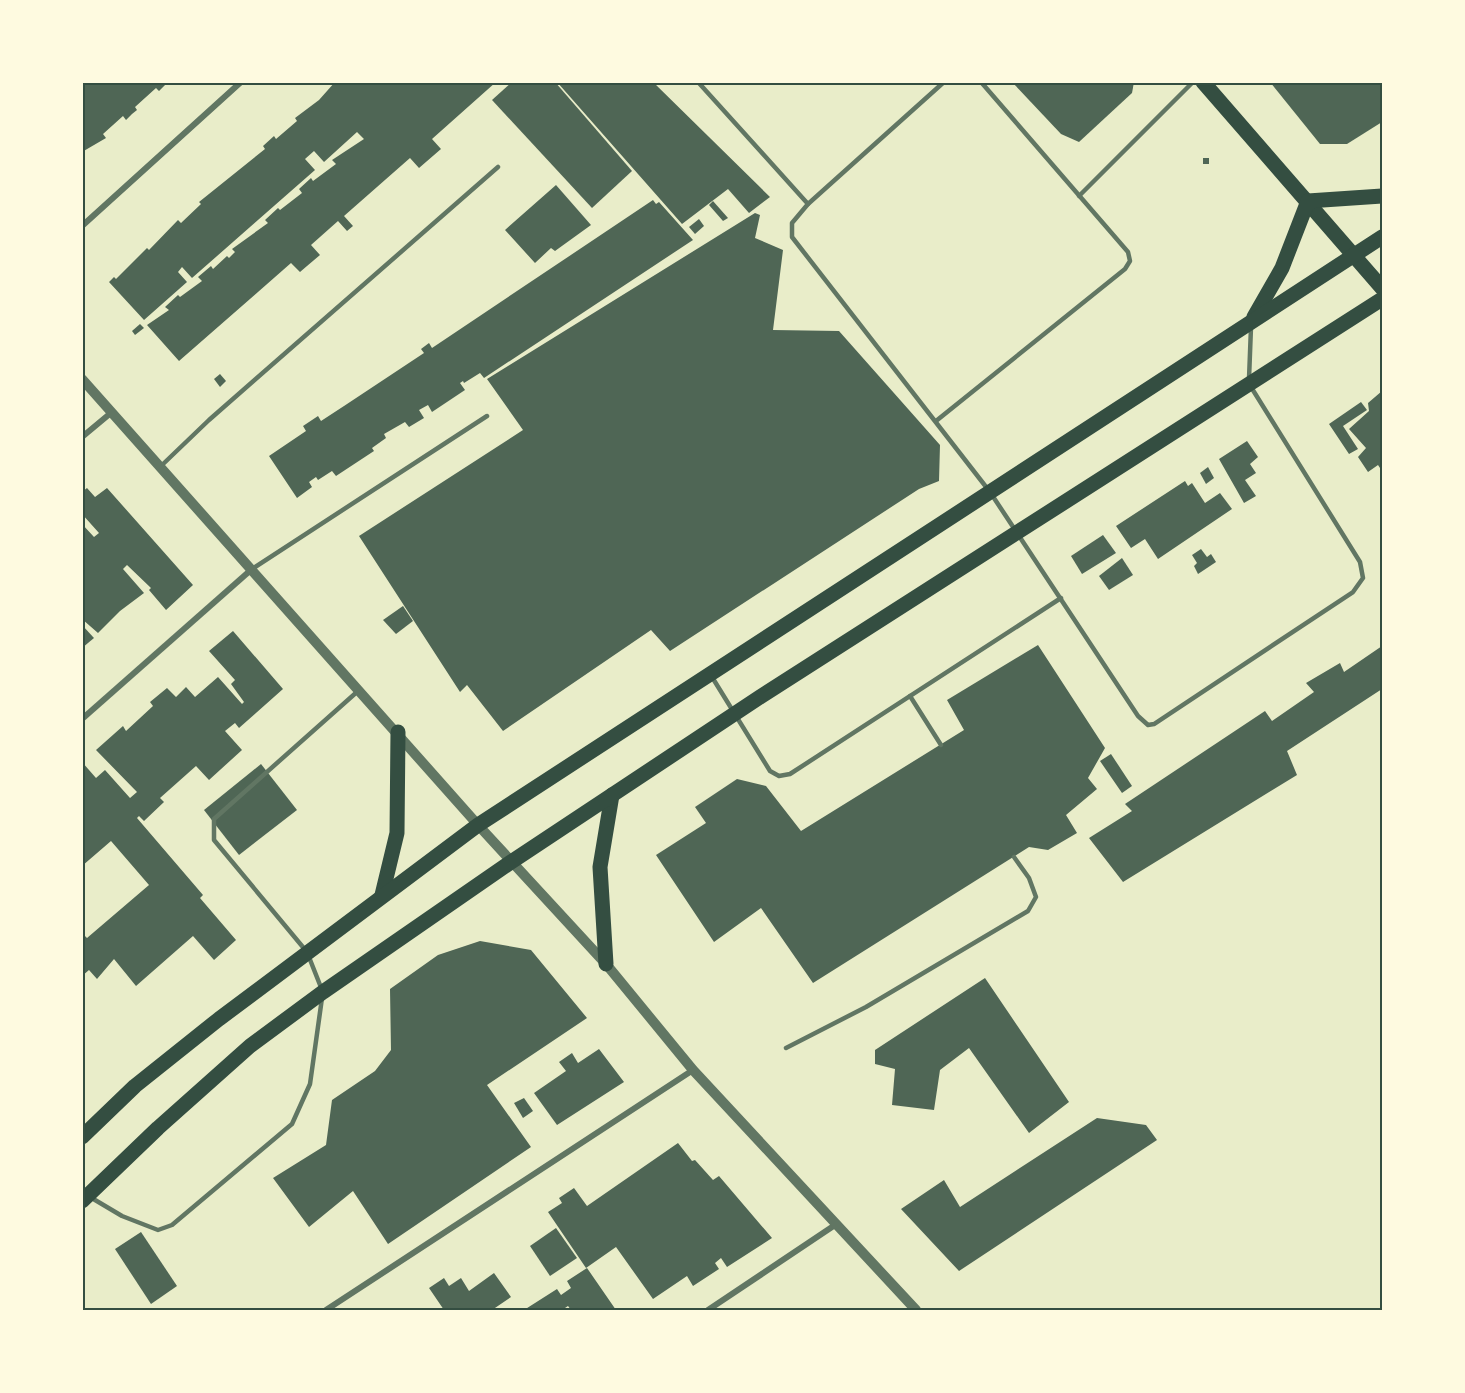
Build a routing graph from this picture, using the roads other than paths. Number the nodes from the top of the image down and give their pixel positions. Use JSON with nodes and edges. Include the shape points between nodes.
{"nodes":[{"id":1,"x":241,"y":82,"type":"edge"},
{"id":2,"x":698,"y":82,"type":"edge"},
{"id":3,"x":944,"y":82,"type":"edge"},
{"id":4,"x":981,"y":82,"type":"edge"},
{"id":5,"x":1193,"y":82,"type":"edge"},
{"id":6,"x":1203,"y":82,"type":"edge"},
{"id":7,"x":498,"y":166,"type":"dead end"},
{"id":8,"x":1079,"y":196,"type":"junction"},
{"id":9,"x":1383,"y":196,"type":"edge"},
{"id":10,"x":1308,"y":201,"type":"junction"},
{"id":11,"x":808,"y":204,"type":"junction"},
{"id":12,"x":82,"y":226,"type":"edge"},
{"id":13,"x":1383,"y":237,"type":"edge"},
{"id":14,"x":1354,"y":256,"type":"junction"},
{"id":15,"x":1383,"y":288,"type":"edge"},
{"id":16,"x":1383,"y":299,"type":"edge"},
{"id":17,"x":1251,"y":322,"type":"junction"},
{"id":18,"x":82,"y":379,"type":"edge"},
{"id":19,"x":1249,"y":383,"type":"junction"},
{"id":20,"x":112,"y":412,"type":"junction"},
{"id":21,"x":487,"y":416,"type":"dead end"},
{"id":22,"x":936,"y":421,"type":"junction"},
{"id":23,"x":82,"y":437,"type":"edge"},
{"id":24,"x":161,"y":466,"type":"junction"},
{"id":25,"x":990,"y":492,"type":"junction"},
{"id":26,"x":1017,"y":534,"type":"junction"},
{"id":27,"x":252,"y":569,"type":"junction"},
{"id":28,"x":1061,"y":598,"type":"junction"},
{"id":29,"x":710,"y":675,"type":"junction"},
{"id":30,"x":360,"y":690,"type":"junction"},
{"id":31,"x":910,"y":696,"type":"junction"},
{"id":32,"x":733,"y":715,"type":"junction"},
{"id":33,"x":82,"y":719,"type":"edge"},
{"id":34,"x":398,"y":732,"type":"junction"},
{"id":35,"x":942,"y":745,"type":"dead end"},
{"id":36,"x":612,"y":795,"type":"junction"},
{"id":37,"x":478,"y":825,"type":"junction"},
{"id":38,"x":1014,"y":857,"type":"dead end"},
{"id":39,"x":512,"y":862,"type":"junction"},
{"id":40,"x":382,"y":895,"type":"junction"},
{"id":41,"x":307,"y":952,"type":"junction"},
{"id":42,"x":606,"y":964,"type":"junction"},
{"id":43,"x":323,"y":992,"type":"junction"},
{"id":44,"x":786,"y":1048,"type":"dead end"},
{"id":45,"x":693,"y":1070,"type":"junction"},
{"id":46,"x":82,"y":1137,"type":"edge"},
{"id":47,"x":84,"y":1196,"type":"edge"},
{"id":48,"x":835,"y":1225,"type":"junction"},
{"id":49,"x":326,"y":1311,"type":"edge"},
{"id":50,"x":708,"y":1311,"type":"edge"},
{"id":51,"x":916,"y":1311,"type":"edge"}],
"edges":[{"from":1,"to":12,"type":"street"},
{"from":2,"to":11,"type":"lane"},
{"from":3,"to":11,"type":"lane"},
{"from":4,"to":8,"type":"lane"},
{"from":5,"to":8,"type":"lane"},
{"from":6,"to":10,"type":"main road"},
{"from":7,"to":24,"type":"lane"},
{"from":8,"to":22,"type":"lane","via":[[1128,252],[1130,261],[1125,269]]},
{"from":9,"to":10,"type":"main road"},
{"from":10,"to":14,"type":"main road"},
{"from":10,"to":17,"type":"main road","via":[[1282,268]]},
{"from":11,"to":22,"type":"lane","via":[[792,222],[792,237]]},
{"from":13,"to":14,"type":"main road"},
{"from":14,"to":15,"type":"main road"},
{"from":14,"to":17,"type":"main road"},
{"from":16,"to":19,"type":"main road"},
{"from":17,"to":19,"type":"lane"},
{"from":17,"to":25,"type":"main road"},
{"from":18,"to":20,"type":"street"},
{"from":19,"to":26,"type":"main road"},
{"from":19,"to":28,"type":"lane","via":[[1360,562],[1364,578],[1353,592],[1148,725],[1138,716]]},
{"from":20,"to":23,"type":"street"},
{"from":20,"to":24,"type":"street"},
{"from":21,"to":27,"type":"lane"},
{"from":22,"to":25,"type":"lane"},
{"from":24,"to":27,"type":"street"},
{"from":25,"to":26,"type":"lane"},
{"from":25,"to":29,"type":"main road"},
{"from":26,"to":28,"type":"lane"},
{"from":26,"to":32,"type":"main road"},
{"from":27,"to":30,"type":"street"},
{"from":27,"to":33,"type":"street"},
{"from":28,"to":31,"type":"lane"},
{"from":29,"to":32,"type":"lane"},
{"from":29,"to":37,"type":"main road"},
{"from":30,"to":34,"type":"street"},
{"from":30,"to":41,"type":"lane","via":[[214,819],[214,840]]},
{"from":31,"to":32,"type":"lane","via":[[790,774],[779,776],[770,771]]},
{"from":31,"to":35,"type":"lane"},
{"from":32,"to":36,"type":"main road"},
{"from":34,"to":37,"type":"street"},
{"from":34,"to":40,"type":"main road","via":[[397,833]]},
{"from":36,"to":39,"type":"main road"},
{"from":36,"to":42,"type":"main road","via":[[600,867]]},
{"from":37,"to":39,"type":"street"},
{"from":37,"to":40,"type":"main road"},
{"from":38,"to":44,"type":"lane","via":[[1029,878],[1036,897],[1028,911],[866,1007]]},
{"from":39,"to":42,"type":"street"},
{"from":39,"to":43,"type":"main road"},
{"from":40,"to":41,"type":"main road"},
{"from":41,"to":43,"type":"lane"},
{"from":41,"to":46,"type":"main road","via":[[135,1086]]},
{"from":42,"to":45,"type":"street"},
{"from":43,"to":47,"type":"main road","via":[[250,1046]]},
{"from":43,"to":47,"type":"lane","via":[[310,1084],[292,1124],[172,1225],[158,1230]]},
{"from":45,"to":48,"type":"street"},
{"from":45,"to":49,"type":"street"},
{"from":48,"to":50,"type":"street"},
{"from":48,"to":51,"type":"street"}]}
